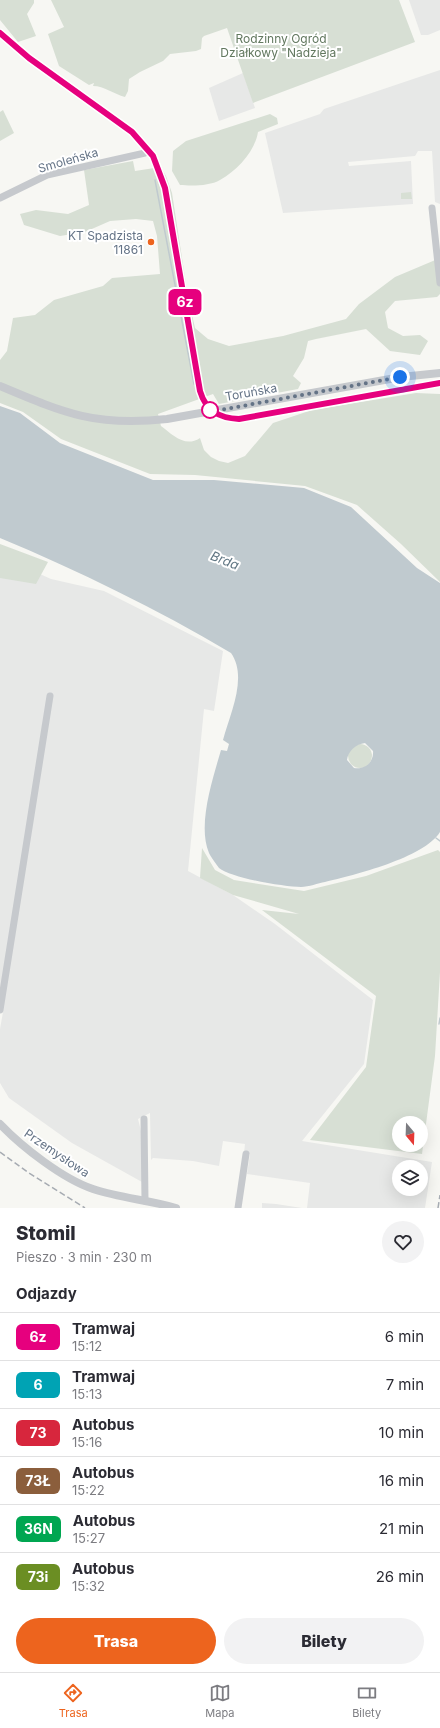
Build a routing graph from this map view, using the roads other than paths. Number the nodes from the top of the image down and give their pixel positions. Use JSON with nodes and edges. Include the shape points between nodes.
{"nodes":[{"id":1,"x":145,"y":153,"type":"dead end"},
{"id":2,"x":0,"y":198,"type":"edge"},
{"id":3,"x":432,"y":208,"type":"dead end"},
{"id":4,"x":440,"y":283,"type":"edge"},
{"id":5,"x":440,"y":372,"type":"edge"},
{"id":6,"x":0,"y":386,"type":"edge"},
{"id":7,"x":50,"y":696,"type":"dead end"},
{"id":8,"x":0,"y":1010,"type":"edge"},
{"id":9,"x":144,"y":1119,"type":"dead end"},
{"id":10,"x":0,"y":1124,"type":"edge"},
{"id":11,"x":246,"y":1154,"type":"dead end"},
{"id":12,"x":145,"y":1201,"type":"junction"},
{"id":13,"x":176,"y":1208,"type":"edge"},
{"id":14,"x":238,"y":1208,"type":"edge"}],
"edges":[{"from":1,"to":2,"type":"street","name":"Smoleńska","via":[[47,175]]},
{"from":3,"to":4,"type":"street"},
{"from":5,"to":6,"type":"street","name":"Toruńska","via":[[167,419],[134,422],[104,421],[72,414]]},
{"from":7,"to":8,"type":"street"},
{"from":9,"to":12,"type":"street"},
{"from":10,"to":12,"type":"street","name":"Przemysłowa","via":[[31,1151],[83,1186]]},
{"from":11,"to":14,"type":"street"},
{"from":12,"to":13,"type":"street","name":"Przemysłowa"}]}
